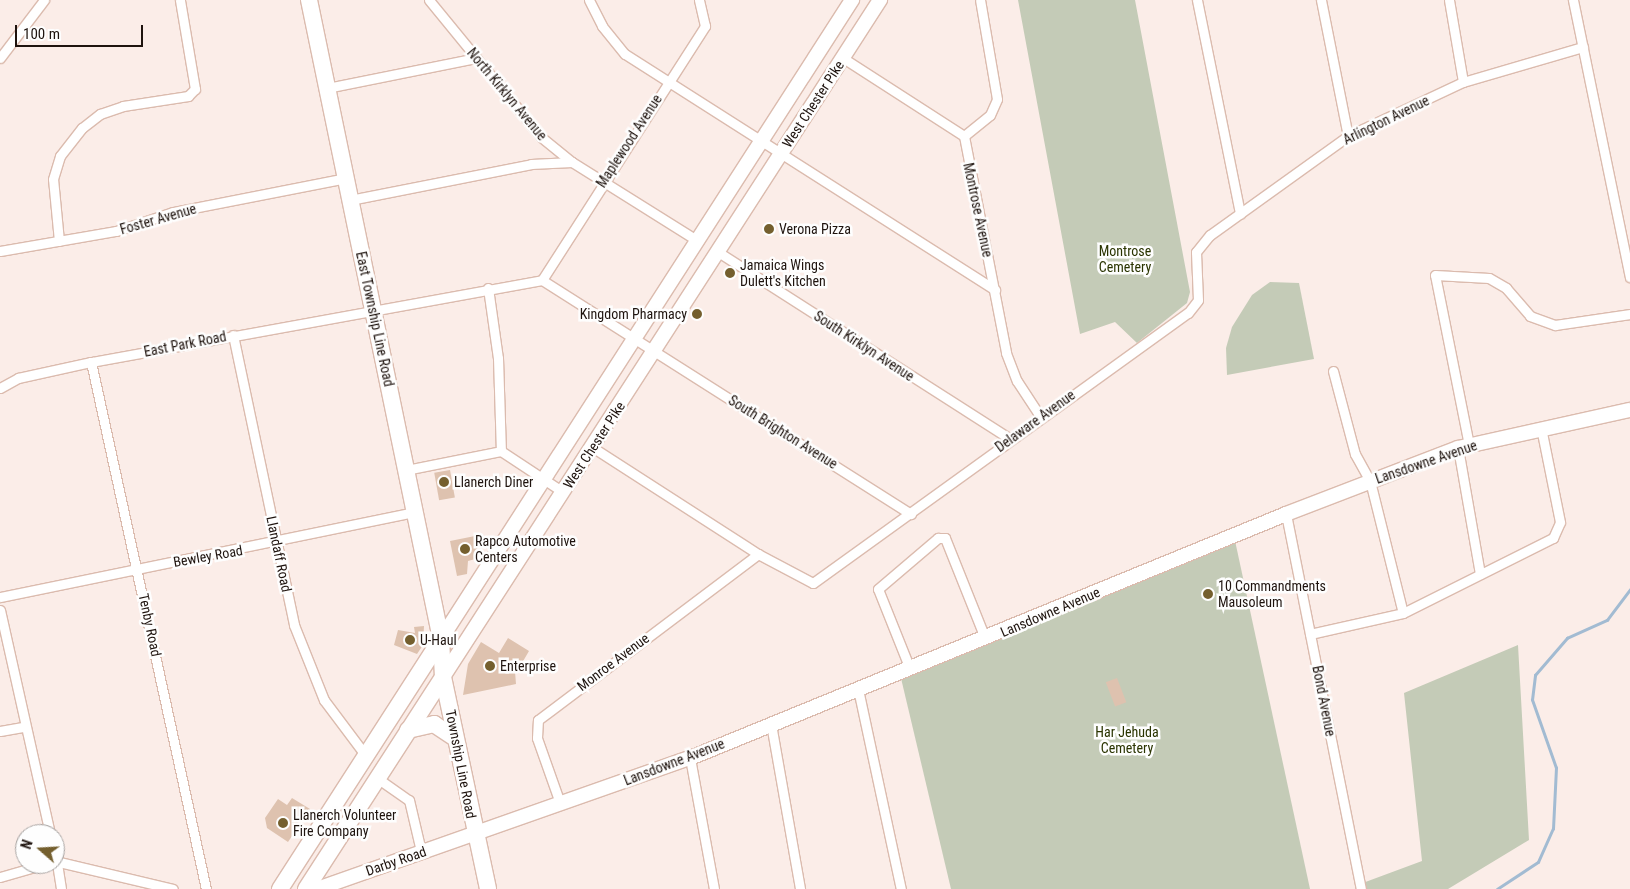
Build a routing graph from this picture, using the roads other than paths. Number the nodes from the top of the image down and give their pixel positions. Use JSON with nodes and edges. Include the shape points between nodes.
{"nodes":[{"id":1,"x":44,"y":0,"type":"edge"},
{"id":2,"x":180,"y":0,"type":"edge"},
{"id":3,"x":309,"y":0,"type":"edge"},
{"id":4,"x":429,"y":0,"type":"edge"},
{"id":5,"x":589,"y":0,"type":"edge"},
{"id":6,"x":699,"y":0,"type":"edge"},
{"id":7,"x":852,"y":0,"type":"edge"},
{"id":8,"x":880,"y":0,"type":"edge"},
{"id":9,"x":980,"y":0,"type":"edge"},
{"id":10,"x":1197,"y":0,"type":"edge"},
{"id":11,"x":1321,"y":0,"type":"edge"},
{"id":12,"x":1449,"y":0,"type":"edge"},
{"id":13,"x":1573,"y":0,"type":"edge"},
{"id":14,"x":1583,"y":47,"type":"junction"},
{"id":15,"x":0,"y":58,"type":"edge"},
{"id":16,"x":476,"y":58,"type":"junction"},
{"id":17,"x":843,"y":58,"type":"junction"},
{"id":18,"x":1463,"y":82,"type":"junction"},
{"id":19,"x":666,"y":83,"type":"junction"},
{"id":20,"x":327,"y":88,"type":"junction"},
{"id":21,"x":964,"y":136,"type":"junction"},
{"id":22,"x":1348,"y":136,"type":"junction"},
{"id":23,"x":761,"y":143,"type":"junction"},
{"id":24,"x":780,"y":155,"type":"junction"},
{"id":25,"x":572,"y":162,"type":"junction"},
{"id":26,"x":346,"y":178,"type":"junction"},
{"id":27,"x":602,"y":181,"type":"junction"},
{"id":28,"x":350,"y":200,"type":"junction"},
{"id":29,"x":1240,"y":214,"type":"junction"},
{"id":30,"x":1210,"y":235,"type":"joint"},
{"id":31,"x":59,"y":240,"type":"junction"},
{"id":32,"x":698,"y":241,"type":"junction"},
{"id":33,"x":0,"y":251,"type":"edge"},
{"id":34,"x":718,"y":252,"type":"junction"},
{"id":35,"x":1630,"y":277,"type":"edge"},
{"id":36,"x":542,"y":280,"type":"junction"},
{"id":37,"x":488,"y":288,"type":"junction"},
{"id":38,"x":995,"y":290,"type":"junction"},
{"id":39,"x":374,"y":312,"type":"junction"},
{"id":40,"x":1630,"y":314,"type":"edge"},
{"id":41,"x":234,"y":335,"type":"junction"},
{"id":42,"x":635,"y":339,"type":"junction"},
{"id":43,"x":654,"y":351,"type":"junction"},
{"id":44,"x":91,"y":362,"type":"junction"},
{"id":45,"x":1333,"y":372,"type":"dead end"},
{"id":46,"x":0,"y":388,"type":"edge"},
{"id":47,"x":1630,"y":410,"type":"edge"},
{"id":48,"x":1040,"y":416,"type":"junction"},
{"id":49,"x":1541,"y":428,"type":"junction"},
{"id":50,"x":1010,"y":439,"type":"junction"},
{"id":51,"x":592,"y":447,"type":"junction"},
{"id":52,"x":1463,"y":447,"type":"junction"},
{"id":53,"x":501,"y":451,"type":"junction"},
{"id":54,"x":406,"y":470,"type":"junction"},
{"id":55,"x":544,"y":479,"type":"junction"},
{"id":56,"x":1370,"y":481,"type":"junction"},
{"id":57,"x":563,"y":492,"type":"junction"},
{"id":58,"x":415,"y":512,"type":"junction"},
{"id":59,"x":911,"y":514,"type":"junction"},
{"id":60,"x":1286,"y":514,"type":"junction"},
{"id":61,"x":277,"y":543,"type":"junction"},
{"id":62,"x":758,"y":554,"type":"junction"},
{"id":63,"x":139,"y":568,"type":"junction"},
{"id":64,"x":1480,"y":574,"type":"junction"},
{"id":65,"x":0,"y":597,"type":"edge"},
{"id":66,"x":0,"y":610,"type":"edge"},
{"id":67,"x":1403,"y":613,"type":"junction"},
{"id":68,"x":1310,"y":634,"type":"junction"},
{"id":69,"x":985,"y":638,"type":"junction"},
{"id":70,"x":441,"y":639,"type":"junction"},
{"id":71,"x":910,"y":669,"type":"junction"},
{"id":72,"x":443,"y":677,"type":"junction"},
{"id":73,"x":858,"y":690,"type":"junction"},
{"id":74,"x":771,"y":724,"type":"junction"},
{"id":75,"x":23,"y":727,"type":"junction"},
{"id":76,"x":408,"y":730,"type":"junction"},
{"id":77,"x":0,"y":732,"type":"edge"},
{"id":78,"x":455,"y":738,"type":"junction"},
{"id":79,"x":366,"y":756,"type":"junction"},
{"id":80,"x":690,"y":758,"type":"junction"},
{"id":81,"x":378,"y":778,"type":"junction"},
{"id":82,"x":560,"y":803,"type":"junction"},
{"id":83,"x":47,"y":824,"type":"edge"},
{"id":84,"x":475,"y":834,"type":"junction"},
{"id":85,"x":422,"y":851,"type":"junction"},
{"id":86,"x":65,"y":862,"type":"edge"},
{"id":87,"x":15,"y":873,"type":"edge"},
{"id":88,"x":58,"y":874,"type":"edge"},
{"id":89,"x":0,"y":877,"type":"edge"},
{"id":90,"x":203,"y":887,"type":"edge"},
{"id":91,"x":61,"y":889,"type":"edge"},
{"id":92,"x":173,"y":889,"type":"edge"},
{"id":93,"x":280,"y":889,"type":"edge"},
{"id":94,"x":306,"y":889,"type":"edge"},
{"id":95,"x":317,"y":889,"type":"edge"},
{"id":96,"x":488,"y":889,"type":"edge"},
{"id":97,"x":714,"y":889,"type":"edge"},
{"id":98,"x":800,"y":889,"type":"edge"},
{"id":99,"x":901,"y":889,"type":"edge"},
{"id":100,"x":1361,"y":889,"type":"edge"}],
"edges":[{"from":1,"to":15,"type":"street"},
{"from":2,"to":31,"type":"street","via":[[195,89],[188,96],[123,106],[100,114],[82,128],[60,156],[53,180]]},
{"from":3,"to":20,"type":"highway","name":"East Township Line Road"},
{"from":4,"to":16,"type":"street","name":"North Kirklyn Avenue"},
{"from":5,"to":19,"type":"street","via":[[613,42]]},
{"from":6,"to":19,"type":"street","name":"Maplewood Avenue","via":[[705,26]]},
{"from":7,"to":23,"type":"main road","name":"West Chester Pike"},
{"from":8,"to":17,"type":"main road","name":"West Chester Pike"},
{"from":9,"to":21,"type":"street","via":[[997,99],[990,115]]},
{"from":10,"to":29,"type":"street"},
{"from":11,"to":22,"type":"street"},
{"from":12,"to":18,"type":"street"},
{"from":13,"to":14,"type":"street"},
{"from":14,"to":18,"type":"street","name":"Arlington Avenue"},
{"from":14,"to":35,"type":"street"},
{"from":16,"to":20,"type":"street"},
{"from":16,"to":25,"type":"street","name":"North Kirklyn Avenue","via":[[532,127]]},
{"from":17,"to":21,"type":"street"},
{"from":17,"to":24,"type":"main road","name":"West Chester Pike"},
{"from":18,"to":22,"type":"street","name":"Arlington Avenue"},
{"from":19,"to":23,"type":"street"},
{"from":19,"to":27,"type":"street","name":"Maplewood Avenue"},
{"from":20,"to":26,"type":"highway","name":"East Township Line Road"},
{"from":21,"to":38,"type":"street","name":"Montrose Avenue"},
{"from":22,"to":29,"type":"street","name":"Arlington Avenue"},
{"from":23,"to":24,"type":"street"},
{"from":23,"to":32,"type":"main road","name":"West Chester Pike"},
{"from":24,"to":34,"type":"main road","name":"West Chester Pike"},
{"from":24,"to":38,"type":"street"},
{"from":25,"to":27,"type":"street","name":"North Kirklyn Avenue"},
{"from":25,"to":28,"type":"street","via":[[531,164]]},
{"from":26,"to":28,"type":"highway","name":"East Township Line Road"},
{"from":26,"to":31,"type":"street","name":"Foster Avenue","via":[[173,212],[116,231]]},
{"from":27,"to":32,"type":"street","name":"North Kirklyn Avenue"},
{"from":27,"to":36,"type":"street","name":"Maplewood Avenue"},
{"from":28,"to":39,"type":"highway","name":"East Township Line Road"},
{"from":29,"to":30,"type":"street","name":"Arlington Avenue"},
{"from":30,"to":48,"type":"street","name":"Delaware Avenue","via":[[1196,252],[1198,300],[1188,312]]},
{"from":31,"to":33,"type":"street","name":"Foster Avenue"},
{"from":32,"to":42,"type":"main road","name":"West Chester Pike"},
{"from":34,"to":43,"type":"main road","name":"West Chester Pike"},
{"from":34,"to":50,"type":"street","name":"South Kirklyn Avenue"},
{"from":36,"to":37,"type":"street","name":"East Park Road"},
{"from":36,"to":42,"type":"street","name":"South Brighton Avenue"},
{"from":37,"to":39,"type":"street","name":"East Park Road"},
{"from":37,"to":53,"type":"street","via":[[500,381]]},
{"from":38,"to":48,"type":"street","name":"Montrose Avenue","via":[[1006,353],[1017,381]]},
{"from":39,"to":41,"type":"street","name":"East Park Road"},
{"from":39,"to":54,"type":"highway","name":"East Township Line Road"},
{"from":40,"to":52,"type":"street","via":[[1555,324],[1530,316],[1506,288],[1489,278],[1435,276]]},
{"from":41,"to":44,"type":"street","name":"East Park Road"},
{"from":41,"to":61,"type":"street","name":"Llandaff Road"},
{"from":42,"to":43,"type":"street","name":"South Brighton Avenue"},
{"from":42,"to":55,"type":"main road","name":"West Chester Pike"},
{"from":43,"to":51,"type":"main road","name":"West Chester Pike"},
{"from":43,"to":59,"type":"street","name":"South Brighton Avenue"},
{"from":44,"to":46,"type":"street","name":"East Park Road","via":[[18,378]]},
{"from":44,"to":63,"type":"street","name":"Tenby Road"},
{"from":45,"to":56,"type":"street","via":[[1355,454]]},
{"from":47,"to":49,"type":"main road","name":"Lansdowne Avenue"},
{"from":48,"to":50,"type":"street","name":"Delaware Avenue"},
{"from":49,"to":52,"type":"main road","name":"Lansdowne Avenue"},
{"from":49,"to":64,"type":"street","via":[[1559,530]]},
{"from":50,"to":59,"type":"street","name":"Delaware Avenue"},
{"from":51,"to":57,"type":"main road","name":"West Chester Pike"},
{"from":51,"to":62,"type":"street"},
{"from":52,"to":56,"type":"main road","name":"Lansdowne Avenue"},
{"from":52,"to":64,"type":"street"},
{"from":53,"to":54,"type":"street"},
{"from":53,"to":55,"type":"street"},
{"from":54,"to":58,"type":"highway","name":"East Township Line Road"},
{"from":55,"to":57,"type":"street"},
{"from":55,"to":70,"type":"main road","name":"West Chester Pike"},
{"from":56,"to":60,"type":"main road","name":"Lansdowne Avenue"},
{"from":56,"to":67,"type":"street"},
{"from":57,"to":72,"type":"main road","name":"West Chester Pike"},
{"from":58,"to":61,"type":"street","name":"Bewley Road"},
{"from":58,"to":70,"type":"highway","name":"East Township Line Road"},
{"from":59,"to":62,"type":"street","name":"Delaware Avenue","via":[[813,583]]},
{"from":60,"to":68,"type":"street","name":"Bond Avenue"},
{"from":60,"to":69,"type":"main road","name":"Lansdowne Avenue"},
{"from":61,"to":63,"type":"street","name":"Bewley Road"},
{"from":61,"to":79,"type":"street","name":"Llandaff Road","via":[[306,663],[335,718]]},
{"from":62,"to":82,"type":"street","name":"Monroe Avenue","via":[[538,720],[537,738]]},
{"from":63,"to":65,"type":"street","name":"Bewley Road"},
{"from":63,"to":90,"type":"street","name":"Tenby Road"},
{"from":64,"to":67,"type":"street"},
{"from":66,"to":75,"type":"street"},
{"from":67,"to":68,"type":"street"},
{"from":68,"to":100,"type":"street","name":"Bond Avenue"},
{"from":69,"to":71,"type":"main road","name":"Lansdowne Avenue"},
{"from":69,"to":71,"type":"street","via":[[945,538],[938,538],[878,589]]},
{"from":70,"to":72,"type":"highway","name":"Township Line Road"},
{"from":70,"to":79,"type":"highway","name":"West Chester Pike"},
{"from":71,"to":73,"type":"main road","name":"Lansdowne Avenue"},
{"from":72,"to":76,"type":"highway","name":"West Chester Pike"},
{"from":72,"to":78,"type":"highway","name":"Township Line Road"},
{"from":73,"to":74,"type":"main road","name":"Lansdowne Avenue"},
{"from":73,"to":99,"type":"street"},
{"from":74,"to":80,"type":"main road","name":"Lansdowne Avenue"},
{"from":74,"to":98,"type":"street"},
{"from":75,"to":77,"type":"street"},
{"from":75,"to":83,"type":"street"},
{"from":76,"to":78,"type":"highway","via":[[434,724]]},
{"from":76,"to":81,"type":"highway","name":"West Chester Pike"},
{"from":78,"to":84,"type":"highway","name":"Township Line Road"},
{"from":79,"to":93,"type":"highway","name":"West Chester Pike"},
{"from":80,"to":82,"type":"main road","name":"Lansdowne Avenue"},
{"from":80,"to":97,"type":"street"},
{"from":81,"to":85,"type":"street","via":[[409,800]]},
{"from":81,"to":94,"type":"highway","name":"West Chester Pike"},
{"from":82,"to":84,"type":"main road","name":"Lansdowne Avenue"},
{"from":84,"to":85,"type":"main road","name":"Darby Road"},
{"from":84,"to":96,"type":"highway","name":"Township Line Road"},
{"from":85,"to":95,"type":"main road","name":"Darby Road"},
{"from":86,"to":92,"type":"street"},
{"from":87,"to":89,"type":"street"},
{"from":88,"to":91,"type":"street"}]}
